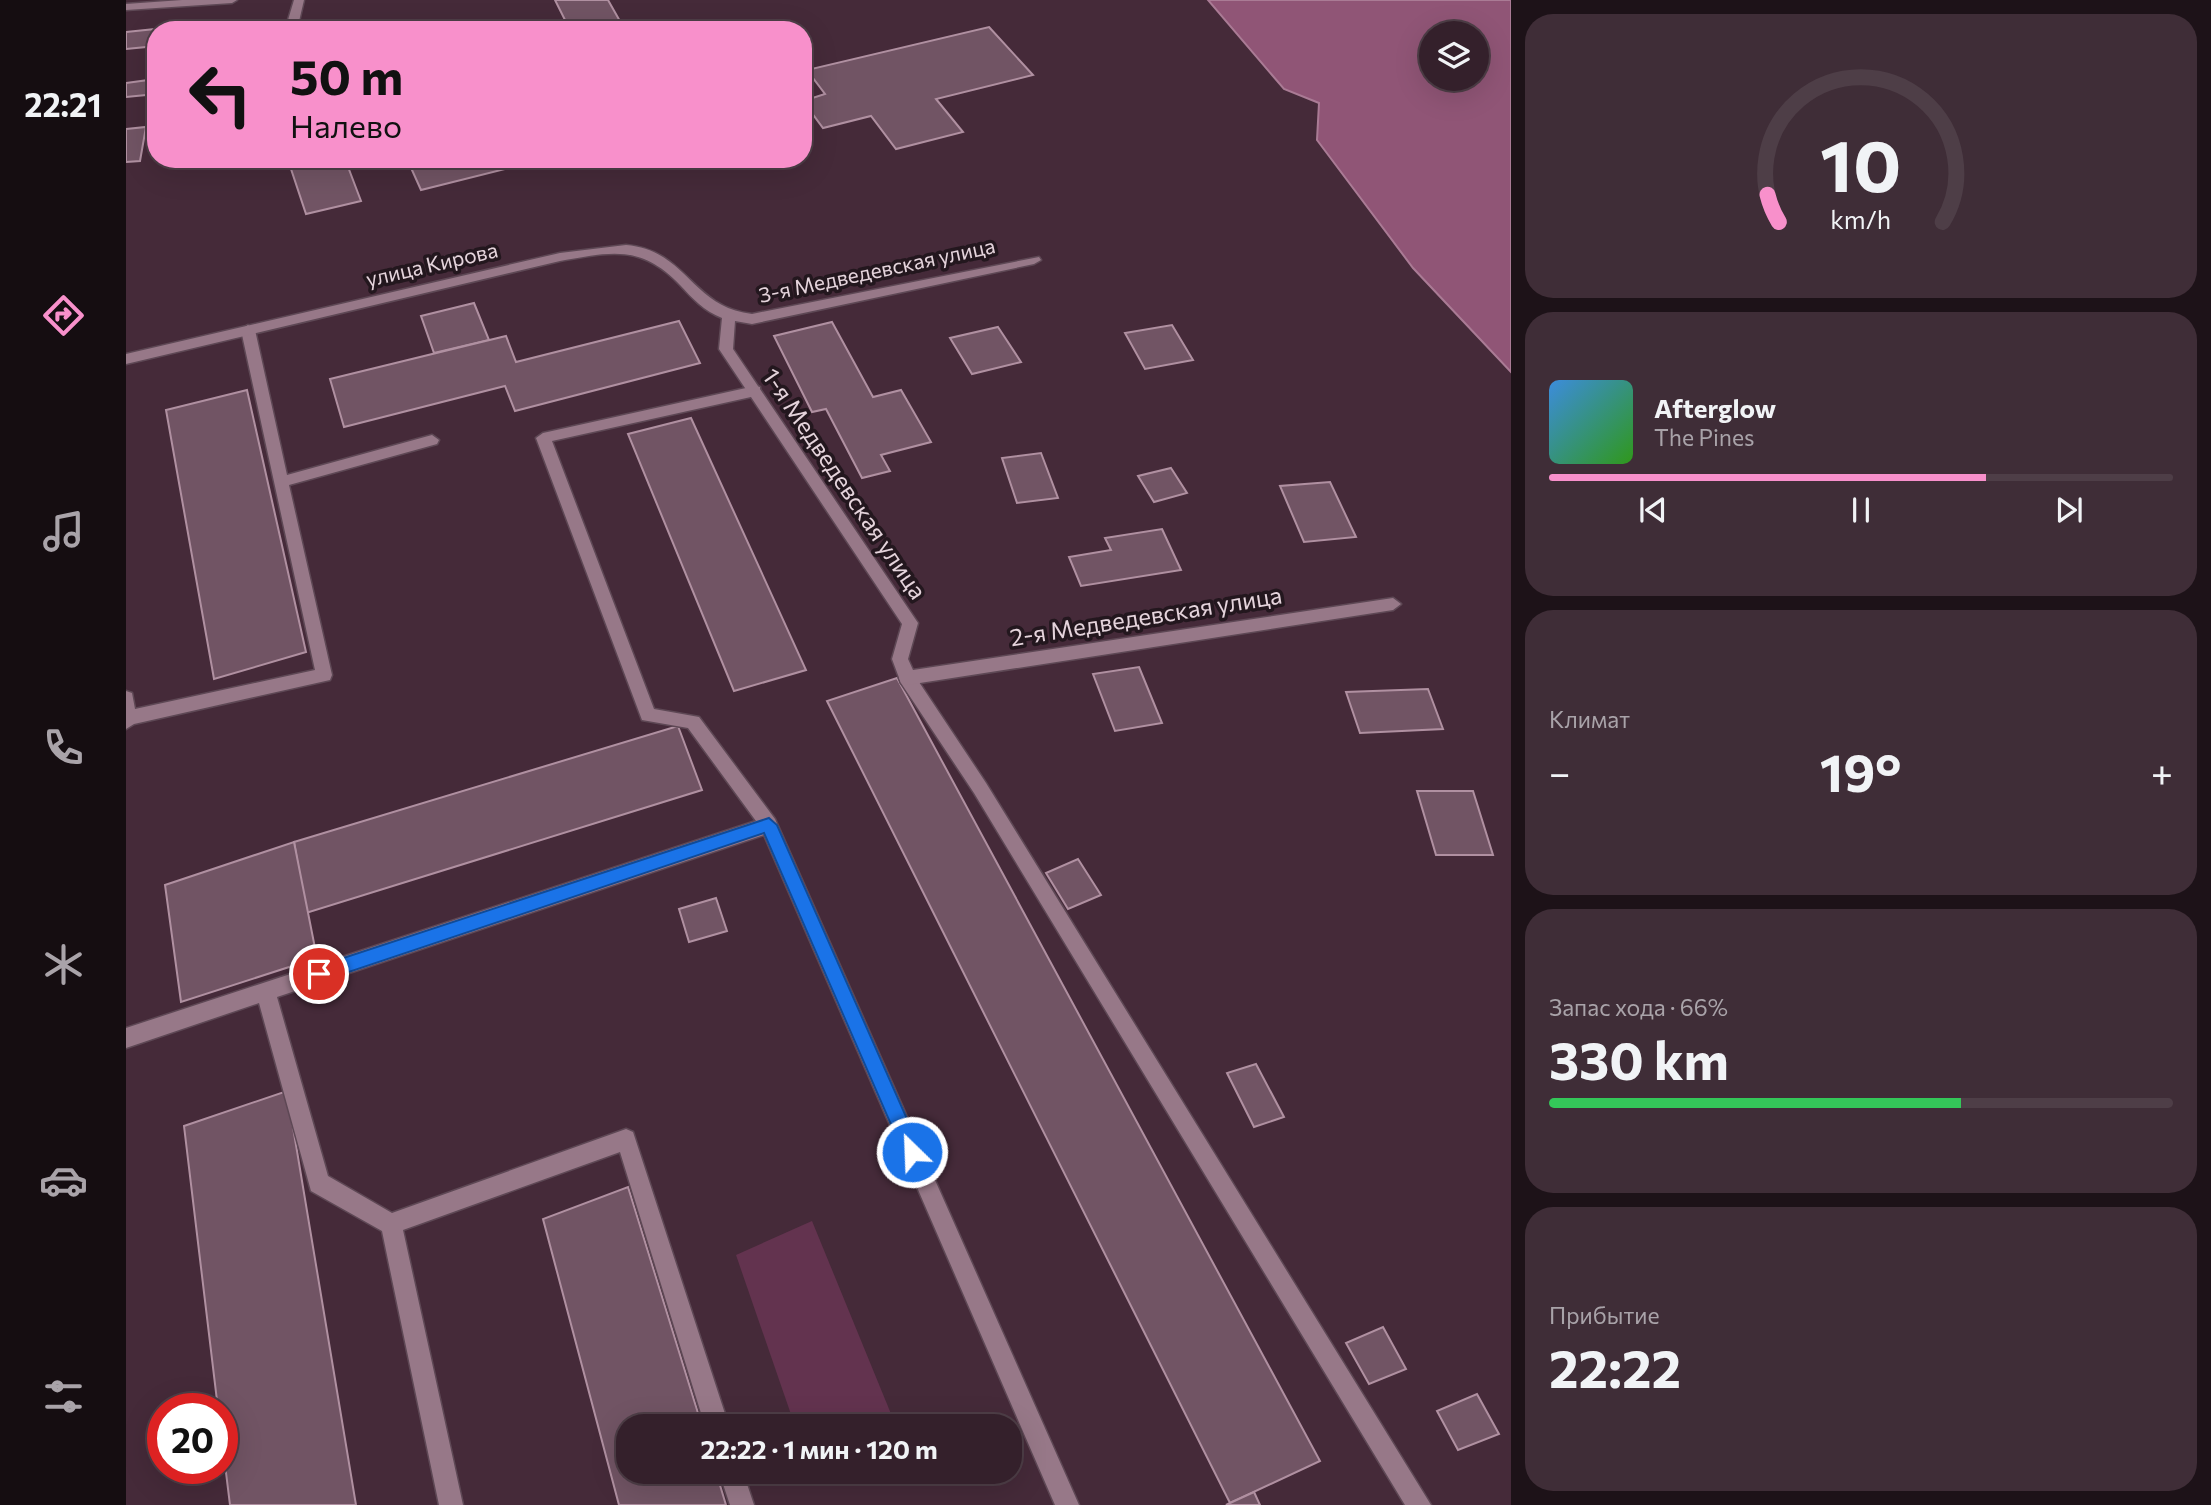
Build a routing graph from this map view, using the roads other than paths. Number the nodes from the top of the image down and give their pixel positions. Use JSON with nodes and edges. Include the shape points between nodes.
{"nodes":[{"id":1,"x":232,"y":0,"type":"edge"},
{"id":2,"x":299,"y":0,"type":"edge"},
{"id":3,"x":126,"y":7,"type":"edge"},
{"id":4,"x":293,"y":21,"type":"edge"},
{"id":5,"x":1034,"y":260,"type":"dead end"},
{"id":6,"x":730,"y":317,"type":"junction"},
{"id":7,"x":248,"y":330,"type":"junction"},
{"id":8,"x":126,"y":359,"type":"edge"},
{"id":9,"x":755,"y":391,"type":"junction"},
{"id":10,"x":432,"y":440,"type":"dead end"},
{"id":11,"x":281,"y":482,"type":"junction"},
{"id":12,"x":1393,"y":604,"type":"dead end"},
{"id":13,"x":908,"y":678,"type":"junction"},
{"id":14,"x":126,"y":698,"type":"edge"},
{"id":15,"x":127,"y":720,"type":"edge"},
{"id":16,"x":769,"y":825,"type":"junction"},
{"id":17,"x":266,"y":992,"type":"junction"},
{"id":18,"x":126,"y":1038,"type":"edge"},
{"id":19,"x":391,"y":1224,"type":"junction"},
{"id":20,"x":713,"y":1414,"type":"edge"},
{"id":21,"x":735,"y":1484,"type":"edge"},
{"id":22,"x":452,"y":1505,"type":"edge"},
{"id":23,"x":741,"y":1505,"type":"edge"},
{"id":24,"x":1067,"y":1505,"type":"edge"},
{"id":25,"x":1419,"y":1505,"type":"edge"}],
"edges":[{"from":1,"to":3,"type":"street"},
{"from":2,"to":4,"type":"street"},
{"from":5,"to":6,"type":"street","name":"3-я Медведевская улица","via":[[752,319]]},
{"from":6,"to":7,"type":"street","name":"улица Кирова","via":[[707,304],[659,259],[636,250],[605,250]]},
{"from":6,"to":9,"type":"street","name":"1-я Медведевская улица","via":[[726,349]]},
{"from":7,"to":8,"type":"street","name":"улица Кирова"},
{"from":7,"to":11,"type":"street"},
{"from":9,"to":13,"type":"street","name":"1-я Медведевская улица","via":[[910,623],[900,659]]},
{"from":9,"to":16,"type":"street","via":[[543,438],[648,715],[693,722]]},
{"from":10,"to":11,"type":"street"},
{"from":11,"to":15,"type":"street","via":[[324,675]]},
{"from":12,"to":13,"type":"street","name":"2-я Медведевская улица"},
{"from":13,"to":25,"type":"street","via":[[981,788]]},
{"from":14,"to":15,"type":"street"},
{"from":16,"to":17,"type":"street"},
{"from":16,"to":24,"type":"street"},
{"from":17,"to":18,"type":"street"},
{"from":17,"to":19,"type":"street","via":[[319,1183]]},
{"from":19,"to":20,"type":"street","via":[[626,1139]]},
{"from":19,"to":22,"type":"street"},
{"from":21,"to":23,"type":"street"}]}
